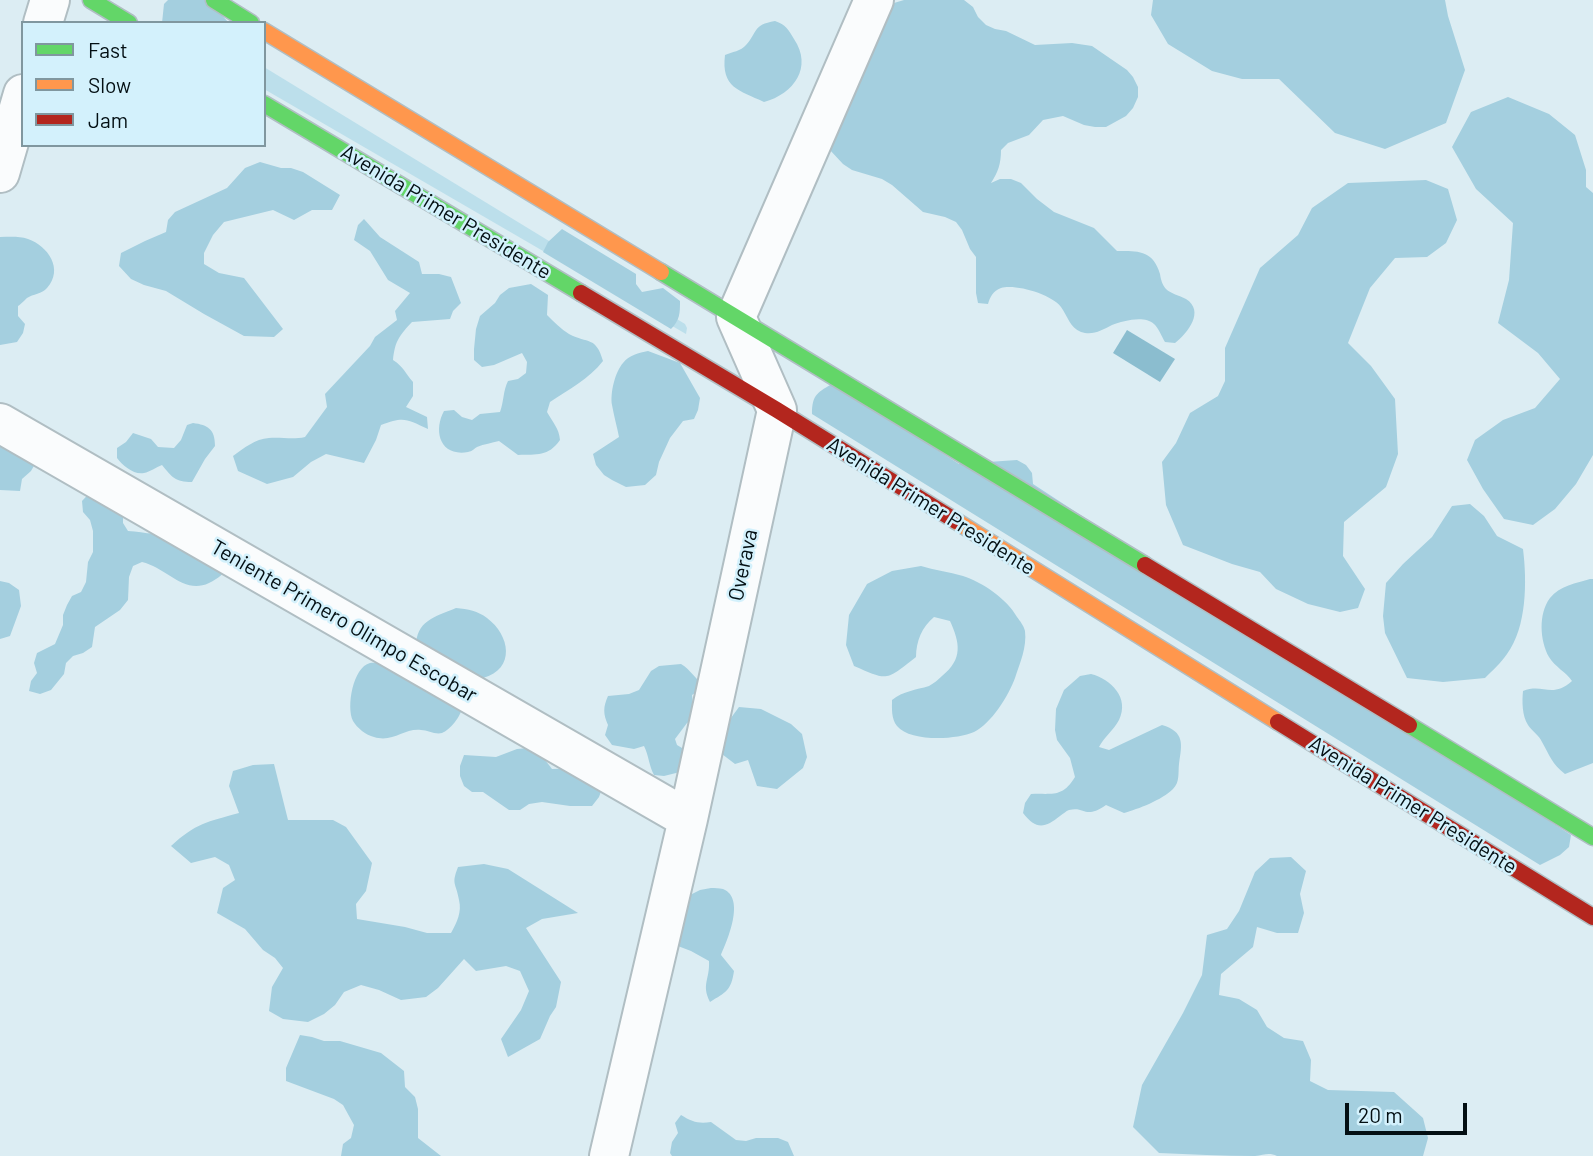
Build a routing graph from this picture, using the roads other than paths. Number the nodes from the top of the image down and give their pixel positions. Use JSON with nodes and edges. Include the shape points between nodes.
{"nodes":[{"id":1,"x":50,"y":0,"type":"edge"},
{"id":2,"x":91,"y":0,"type":"edge"},
{"id":3,"x":214,"y":0,"type":"edge"},
{"id":4,"x":874,"y":0,"type":"edge"},
{"id":5,"x":44,"y":21,"type":"edge"},
{"id":6,"x":126,"y":21,"type":"edge"},
{"id":7,"x":248,"y":21,"type":"edge"},
{"id":8,"x":266,"y":32,"type":"edge"},
{"id":9,"x":21,"y":101,"type":"edge"},
{"id":10,"x":266,"y":104,"type":"edge"},
{"id":11,"x":0,"y":173,"type":"edge"},
{"id":12,"x":736,"y":317,"type":"junction"},
{"id":13,"x":776,"y":410,"type":"junction"},
{"id":14,"x":0,"y":423,"type":"edge"},
{"id":15,"x":688,"y":819,"type":"junction"},
{"id":16,"x":1593,"y":837,"type":"edge"},
{"id":17,"x":1593,"y":918,"type":"edge"},
{"id":18,"x":609,"y":1156,"type":"edge"}],
"edges":[{"from":1,"to":5,"type":"street"},
{"from":2,"to":6,"type":"main road"},
{"from":3,"to":7,"type":"main road"},
{"from":4,"to":12,"type":"street"},
{"from":8,"to":12,"type":"main road"},
{"from":9,"to":11,"type":"street"},
{"from":10,"to":13,"type":"main road","name":"Avenida Primer Presidente"},
{"from":12,"to":13,"type":"street"},
{"from":12,"to":16,"type":"main road"},
{"from":13,"to":15,"type":"street","name":"Overava"},
{"from":13,"to":17,"type":"main road","name":"Avenida Primer Presidente"},
{"from":14,"to":15,"type":"street","name":"Teniente Primero Olimpo Escobar"},
{"from":15,"to":18,"type":"street","name":"Overava"}]}
